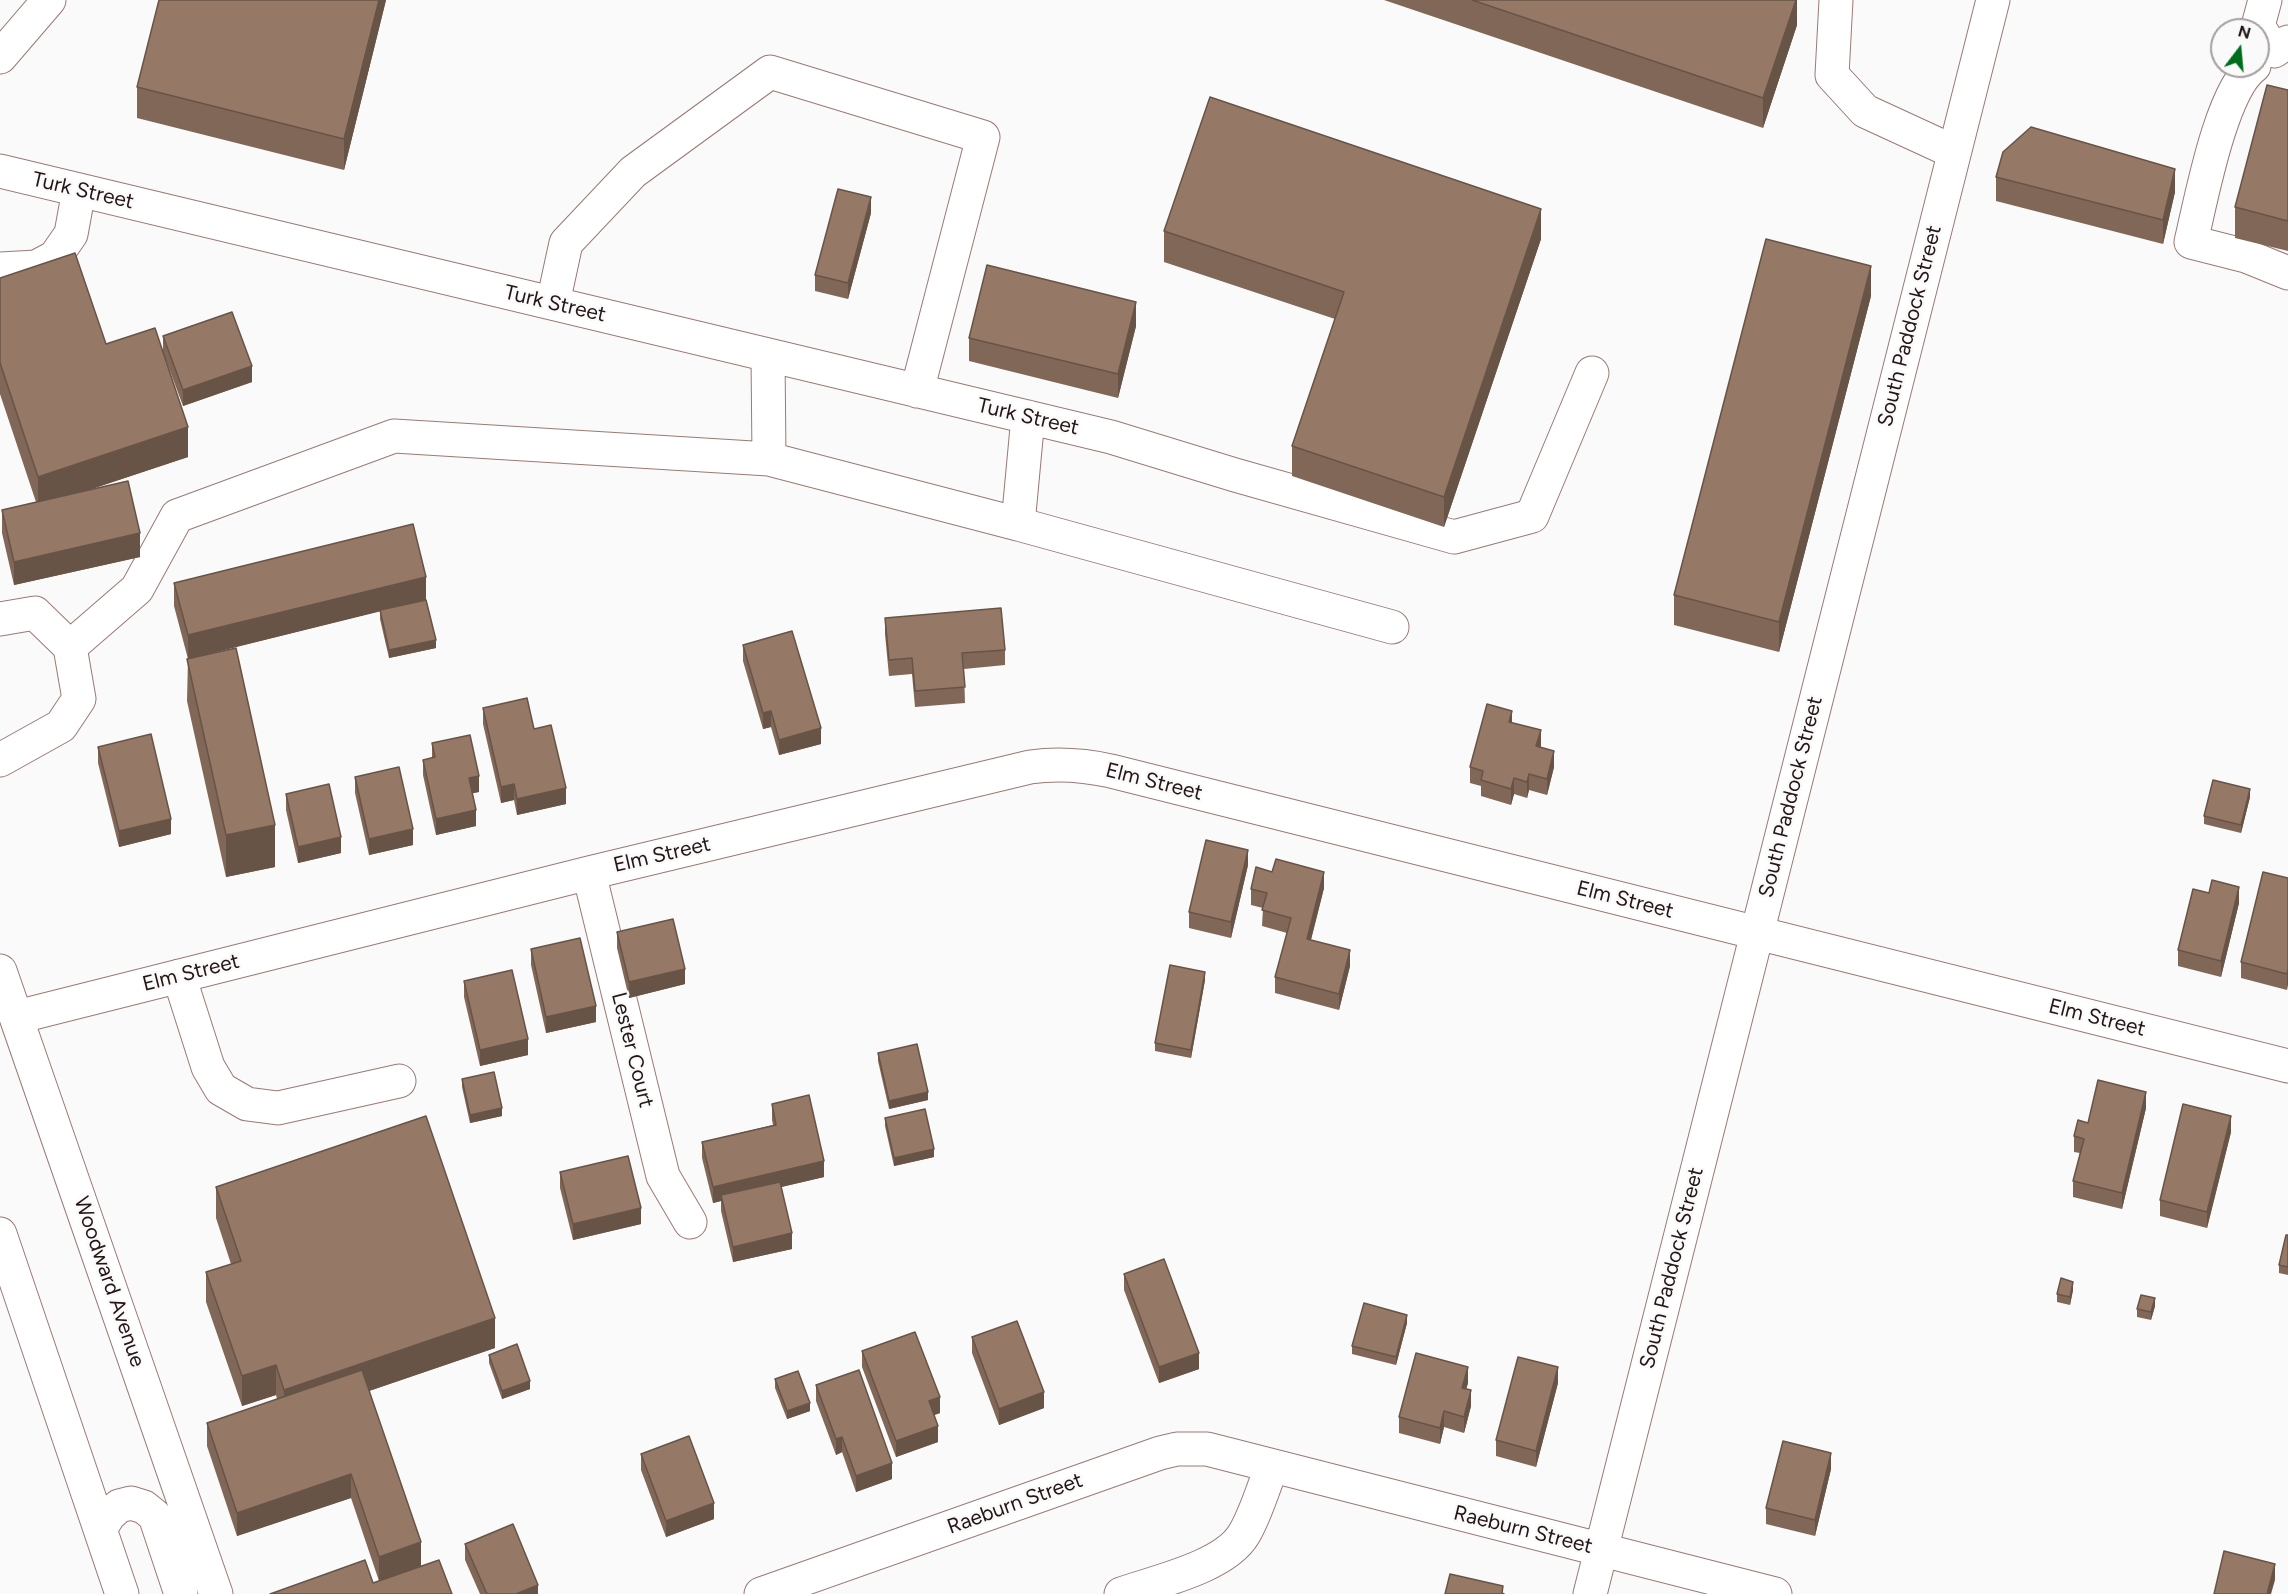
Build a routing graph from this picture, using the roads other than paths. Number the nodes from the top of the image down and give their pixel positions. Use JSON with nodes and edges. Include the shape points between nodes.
{"nodes":[{"id":1,"x":49,"y":0,"type":"edge"},
{"id":2,"x":1836,"y":0,"type":"edge"},
{"id":3,"x":1994,"y":0,"type":"edge"},
{"id":4,"x":2265,"y":0,"type":"edge"},
{"id":5,"x":2272,"y":56,"type":"edge"},
{"id":6,"x":0,"y":57,"type":"edge"},
{"id":7,"x":1954,"y":152,"type":"junction"},
{"id":8,"x":0,"y":171,"type":"edge"},
{"id":9,"x":80,"y":190,"type":"junction"},
{"id":10,"x":0,"y":269,"type":"edge"},
{"id":11,"x":2288,"y":273,"type":"edge"},
{"id":12,"x":553,"y":303,"type":"junction"},
{"id":13,"x":768,"y":355,"type":"junction"},
{"id":14,"x":1592,"y":373,"type":"dead end"},
{"id":15,"x":917,"y":391,"type":"junction"},
{"id":16,"x":1028,"y":417,"type":"junction"},
{"id":17,"x":769,"y":459,"type":"junction"},
{"id":18,"x":1018,"y":524,"type":"junction"},
{"id":19,"x":0,"y":619,"type":"edge"},
{"id":20,"x":1392,"y":627,"type":"dead end"},
{"id":21,"x":70,"y":647,"type":"junction"},
{"id":22,"x":0,"y":760,"type":"edge"},
{"id":23,"x":589,"y":873,"type":"junction"},
{"id":24,"x":1756,"y":933,"type":"junction"},
{"id":25,"x":0,"y":971,"type":"edge"},
{"id":26,"x":179,"y":976,"type":"junction"},
{"id":27,"x":17,"y":1017,"type":"junction"},
{"id":28,"x":2288,"y":1066,"type":"edge"},
{"id":29,"x":399,"y":1081,"type":"dead end"},
{"id":30,"x":690,"y":1222,"type":"dead end"},
{"id":31,"x":0,"y":1234,"type":"edge"},
{"id":32,"x":1272,"y":1466,"type":"junction"},
{"id":33,"x":100,"y":1529,"type":"junction"},
{"id":34,"x":1601,"y":1550,"type":"junction"},
{"id":35,"x":122,"y":1594,"type":"edge"},
{"id":36,"x":181,"y":1594,"type":"edge"},
{"id":37,"x":216,"y":1594,"type":"edge"},
{"id":38,"x":761,"y":1594,"type":"edge"},
{"id":39,"x":1121,"y":1594,"type":"edge"},
{"id":40,"x":1590,"y":1594,"type":"edge"},
{"id":41,"x":1774,"y":1594,"type":"edge"}],
"edges":[{"from":1,"to":6,"type":"street"},
{"from":2,"to":7,"type":"street","via":[[1832,75],[1865,111]]},
{"from":3,"to":7,"type":"street","name":"South Paddock Street"},
{"from":4,"to":5,"type":"street","via":[[2258,26]]},
{"from":5,"to":11,"type":"street","via":[[2247,71],[2223,116],[2191,242],[2246,256]]},
{"from":7,"to":24,"type":"street","name":"South Paddock Street"},
{"from":8,"to":9,"type":"street","name":"Turk Street"},
{"from":9,"to":10,"type":"street","via":[[71,234],[55,257],[36,267]]},
{"from":9,"to":12,"type":"street","name":"Turk Street"},
{"from":12,"to":13,"type":"street","name":"Turk Street"},
{"from":12,"to":15,"type":"street","via":[[566,243],[573,235],[633,172],[770,72],[983,137]]},
{"from":13,"to":15,"type":"street","name":"Turk Street"},
{"from":13,"to":17,"type":"street"},
{"from":14,"to":16,"type":"street","name":"Turk Street","via":[[1532,516],[1454,537],[1111,437]]},
{"from":15,"to":16,"type":"street","name":"Turk Street"},
{"from":16,"to":18,"type":"street"},
{"from":17,"to":18,"type":"street"},
{"from":17,"to":21,"type":"street","via":[[394,436],[177,516],[137,589]]},
{"from":18,"to":20,"type":"street"},
{"from":19,"to":21,"type":"street","via":[[35,613]]},
{"from":21,"to":22,"type":"street","via":[[80,699],[61,726]]},
{"from":23,"to":24,"type":"street","name":"Elm Street","via":[[1030,767],[1068,764],[1111,771]]},
{"from":23,"to":26,"type":"street","name":"Elm Street"},
{"from":23,"to":30,"type":"street","name":"Lester Court","via":[[663,1176]]},
{"from":24,"to":28,"type":"street","name":"Elm Street"},
{"from":24,"to":34,"type":"street","name":"South Paddock Street"},
{"from":25,"to":27,"type":"street","name":"Woodward Avenue"},
{"from":26,"to":27,"type":"street","name":"Elm Street"},
{"from":26,"to":29,"type":"street","via":[[208,1066],[221,1089],[247,1104],[278,1108]]},
{"from":27,"to":37,"type":"street","name":"Woodward Avenue"},
{"from":31,"to":33,"type":"street"},
{"from":32,"to":34,"type":"street","name":"Raeburn Street"},
{"from":32,"to":38,"type":"street","name":"Raeburn Street","via":[[1207,1449],[1160,1453]]},
{"from":32,"to":39,"type":"street","via":[[1244,1534],[1229,1551],[1198,1567]]},
{"from":33,"to":35,"type":"street"},
{"from":33,"to":36,"type":"street","via":[[119,1506],[131,1503],[144,1507],[155,1516]]},
{"from":34,"to":40,"type":"street","name":"South Paddock Street"},
{"from":34,"to":41,"type":"street","name":"Raeburn Street"}]}
